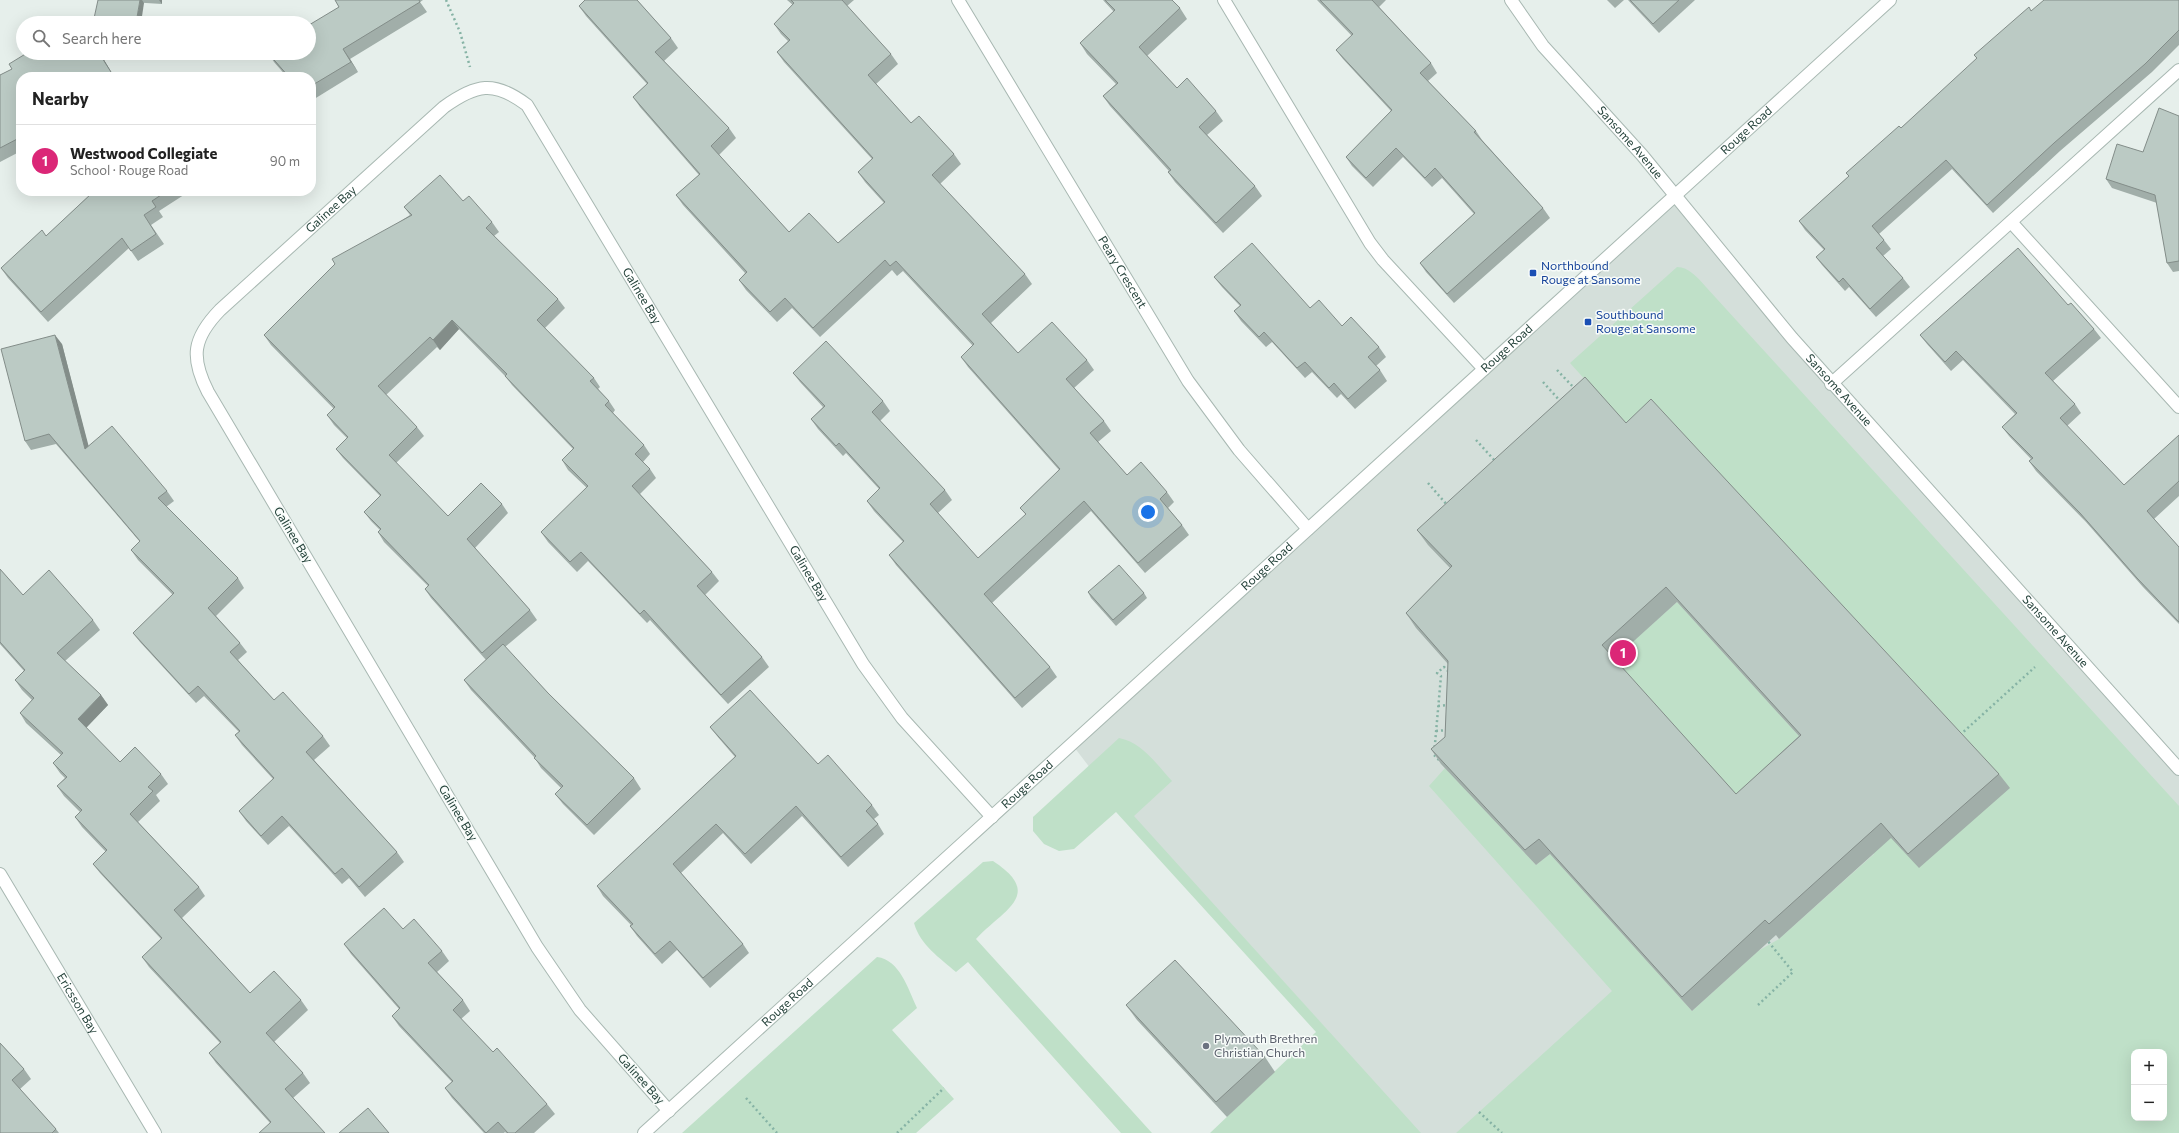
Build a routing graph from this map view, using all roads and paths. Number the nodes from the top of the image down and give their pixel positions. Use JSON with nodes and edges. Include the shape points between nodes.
{"nodes":[{"id":1,"x":446,"y":0,"type":"edge"},
{"id":2,"x":958,"y":0,"type":"edge"},
{"id":3,"x":1224,"y":0,"type":"edge"},
{"id":4,"x":1511,"y":0,"type":"edge"},
{"id":5,"x":1890,"y":0,"type":"edge"},
{"id":6,"x":2179,"y":70,"type":"edge"},
{"id":7,"x":476,"y":88,"type":"junction"},
{"id":8,"x":1675,"y":196,"type":"junction"},
{"id":9,"x":2011,"y":222,"type":"junction"},
{"id":10,"x":1484,"y":369,"type":"junction"},
{"id":11,"x":1557,"y":370,"type":"dead end"},
{"id":12,"x":1543,"y":382,"type":"dead end"},
{"id":13,"x":1831,"y":384,"type":"junction"},
{"id":14,"x":1579,"y":393,"type":"edge"},
{"id":15,"x":1565,"y":406,"type":"edge"},
{"id":16,"x":2179,"y":406,"type":"edge"},
{"id":17,"x":1476,"y":440,"type":"dead end"},
{"id":18,"x":1500,"y":466,"type":"edge"},
{"id":19,"x":1428,"y":483,"type":"dead end"},
{"id":20,"x":1452,"y":510,"type":"edge"},
{"id":21,"x":1308,"y":529,"type":"junction"},
{"id":22,"x":2035,"y":667,"type":"dead end"},
{"id":23,"x":1452,"y":674,"type":"edge"},
{"id":24,"x":1451,"y":705,"type":"edge"},
{"id":25,"x":1438,"y":706,"type":"junction"},
{"id":26,"x":1449,"y":730,"type":"edge"},
{"id":27,"x":1436,"y":731,"type":"junction"},
{"id":28,"x":1960,"y":735,"type":"edge"},
{"id":29,"x":1442,"y":759,"type":"edge"},
{"id":30,"x":2179,"y":769,"type":"edge"},
{"id":31,"x":992,"y":816,"type":"junction"},
{"id":32,"x":0,"y":874,"type":"edge"},
{"id":33,"x":1766,"y":939,"type":"edge"},
{"id":34,"x":1758,"y":1005,"type":"dead end"},
{"id":35,"x":944,"y":1088,"type":"dead end"},
{"id":36,"x":746,"y":1098,"type":"dead end"},
{"id":37,"x":669,"y":1111,"type":"junction"},
{"id":38,"x":1479,"y":1112,"type":"dead end"},
{"id":39,"x":155,"y":1133,"type":"edge"},
{"id":40,"x":644,"y":1133,"type":"edge"},
{"id":41,"x":778,"y":1133,"type":"edge"},
{"id":42,"x":897,"y":1133,"type":"edge"},
{"id":43,"x":1502,"y":1133,"type":"edge"}],
"edges":[{"from":1,"to":7,"type":"path","via":[[460,32]]},
{"from":2,"to":21,"type":"street","name":"Peary Crescent","via":[[1188,381],[1239,450]]},
{"from":3,"to":10,"type":"street","via":[[1370,243]]},
{"from":4,"to":8,"type":"street","name":"Sansome Avenue","via":[[1543,46],[1642,155]]},
{"from":5,"to":8,"type":"street","name":"Rouge Road"},
{"from":6,"to":9,"type":"street"},
{"from":7,"to":31,"type":"street","name":"Galinee Bay","via":[[490,86],[516,96],[527,105],[864,664],[902,718]]},
{"from":7,"to":37,"type":"street","name":"Galinee Bay","via":[[444,107],[220,310],[208,322],[201,337],[196,362],[199,375],[208,392],[540,953],[580,1010]]},
{"from":8,"to":10,"type":"street","name":"Rouge Road"},
{"from":8,"to":13,"type":"street","name":"Sansome Avenue"},
{"from":9,"to":13,"type":"street"},
{"from":9,"to":16,"type":"street"},
{"from":10,"to":21,"type":"street","name":"Rouge Road"},
{"from":11,"to":14,"type":"path"},
{"from":12,"to":15,"type":"path"},
{"from":13,"to":30,"type":"street","name":"Sansome Avenue"},
{"from":17,"to":18,"type":"path"},
{"from":19,"to":20,"type":"path"},
{"from":21,"to":31,"type":"street","name":"Rouge Road"},
{"from":22,"to":28,"type":"path"},
{"from":23,"to":25,"type":"path","via":[[1444,666],[1437,673],[1441,676]]},
{"from":24,"to":25,"type":"path"},
{"from":25,"to":27,"type":"path"},
{"from":26,"to":27,"type":"path"},
{"from":27,"to":29,"type":"path","via":[[1434,755]]},
{"from":31,"to":37,"type":"street","name":"Rouge Road"},
{"from":32,"to":39,"type":"street","name":"Ericsson Bay"},
{"from":33,"to":34,"type":"path","via":[[1793,972]]},
{"from":35,"to":42,"type":"path"},
{"from":36,"to":41,"type":"path"},
{"from":37,"to":40,"type":"street","name":"Rouge Road"},
{"from":38,"to":43,"type":"path"}]}
